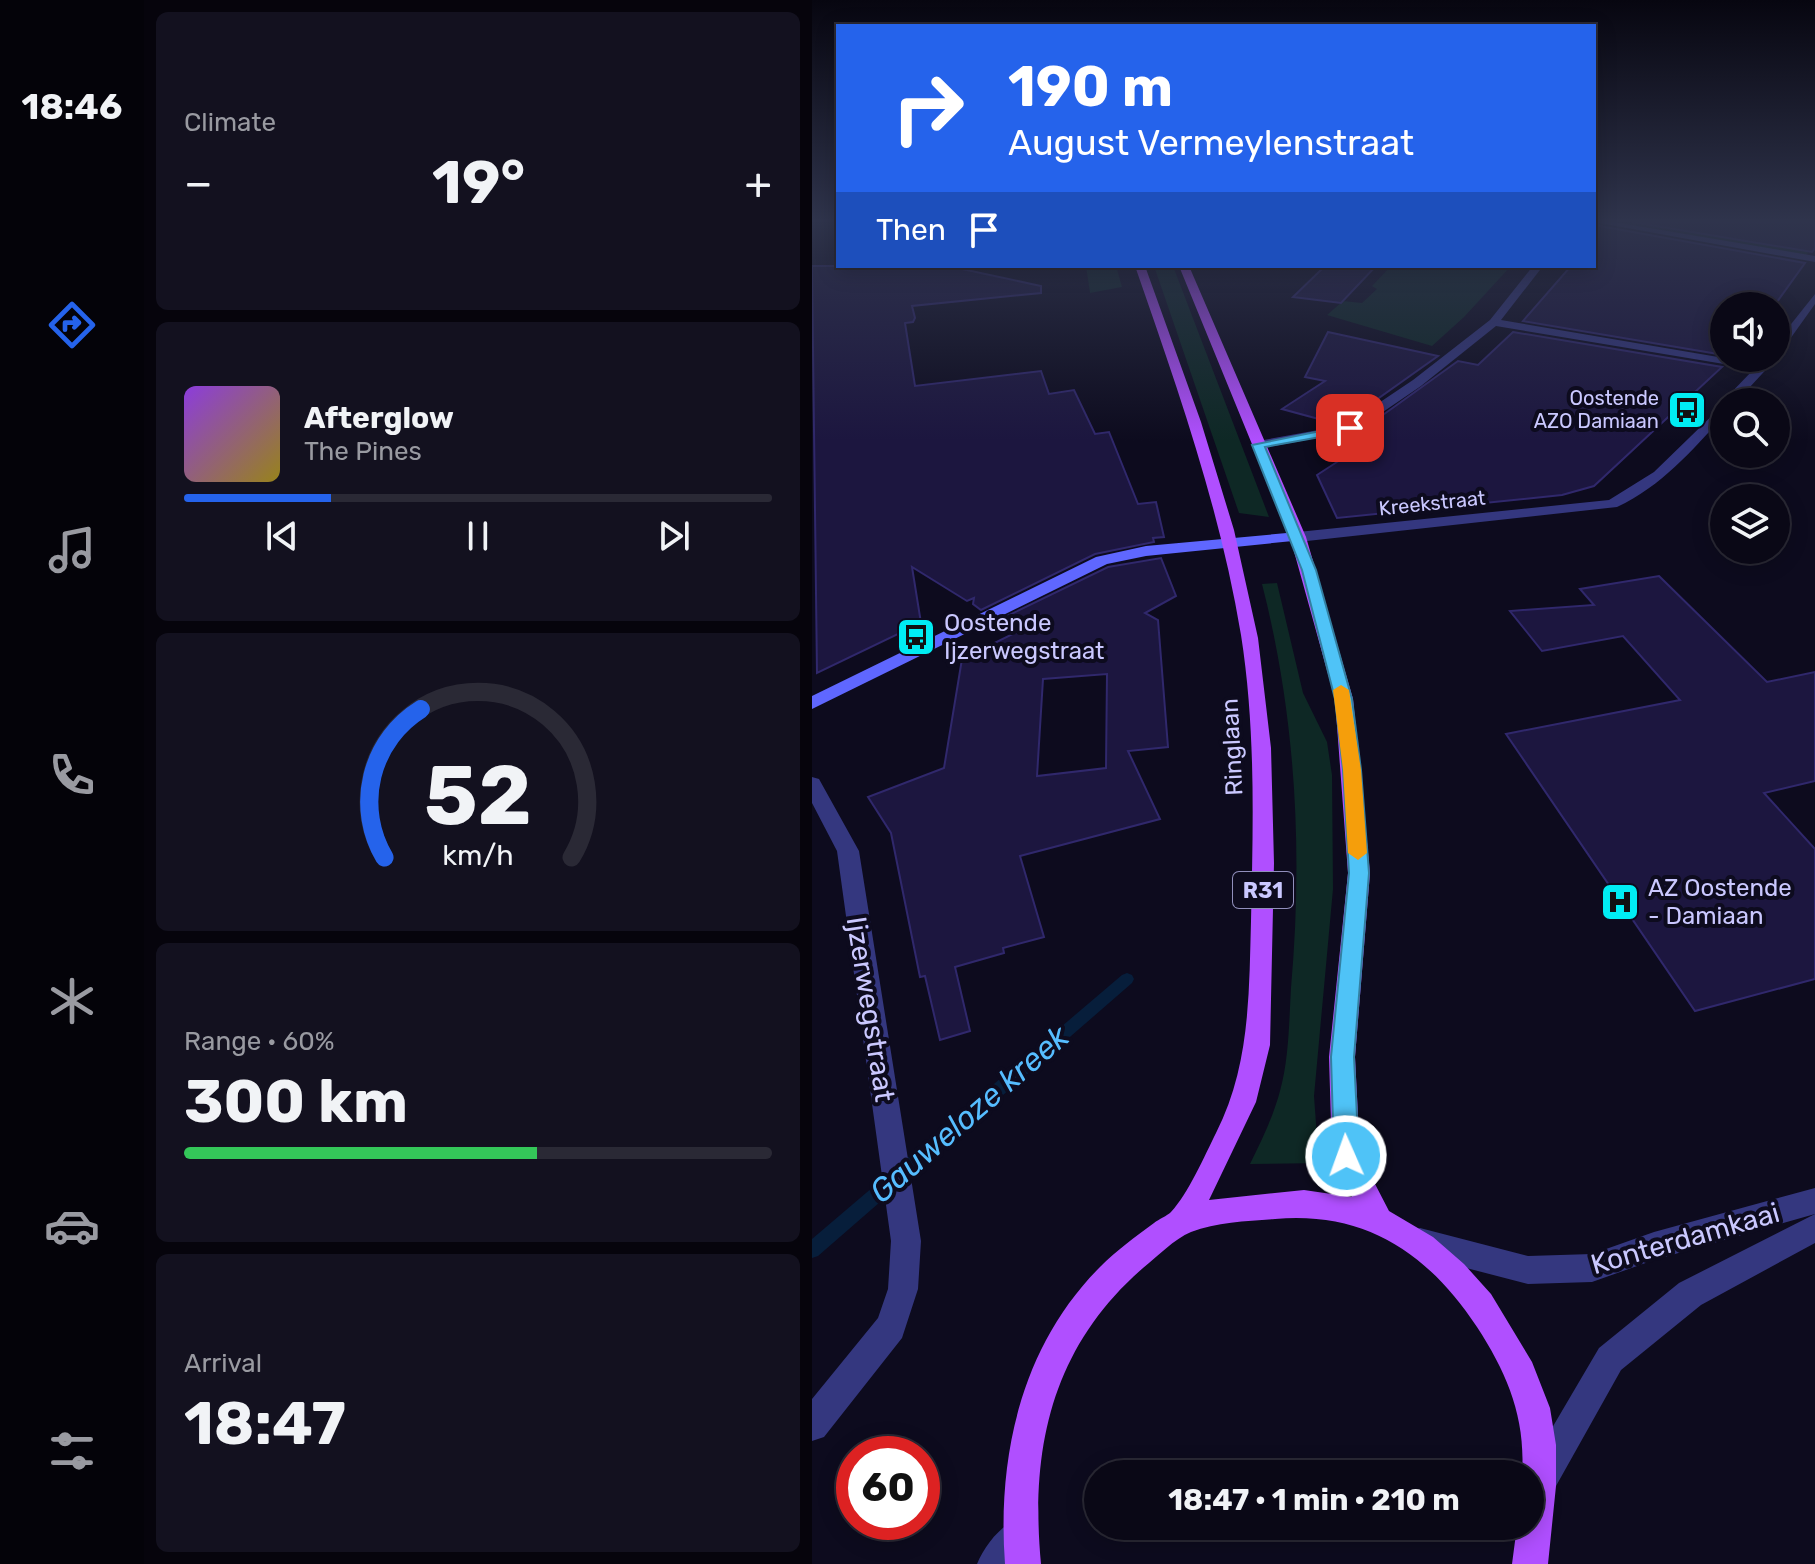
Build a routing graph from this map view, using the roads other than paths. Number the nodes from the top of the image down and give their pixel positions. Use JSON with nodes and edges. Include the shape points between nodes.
{"nodes":[{"id":1,"x":1150,"y":295,"type":"edge"},
{"id":2,"x":1196,"y":295,"type":"edge"},
{"id":3,"x":1515,"y":295,"type":"edge"},
{"id":4,"x":1815,"y":297,"type":"edge"},
{"id":5,"x":1494,"y":322,"type":"junction"},
{"id":6,"x":1790,"y":332,"type":"edge"},
{"id":7,"x":1710,"y":355,"type":"edge"},
{"id":8,"x":1757,"y":372,"type":"edge"},
{"id":9,"x":1742,"y":388,"type":"edge"},
{"id":10,"x":1710,"y":423,"type":"edge"},
{"id":11,"x":1258,"y":445,"type":"junction"},
{"id":12,"x":1298,"y":537,"type":"junction"},
{"id":13,"x":1228,"y":543,"type":"junction"},
{"id":14,"x":812,"y":703,"type":"edge"},
{"id":15,"x":812,"y":784,"type":"edge"},
{"id":16,"x":1815,"y":1201,"type":"edge"},
{"id":17,"x":1378,"y":1219,"type":"junction"},
{"id":18,"x":1180,"y":1223,"type":"junction"},
{"id":19,"x":1815,"y":1228,"type":"edge"},
{"id":20,"x":1413,"y":1241,"type":"junction"},
{"id":21,"x":812,"y":1425,"type":"edge"},
{"id":22,"x":1538,"y":1460,"type":"edge"},
{"id":23,"x":1544,"y":1474,"type":"edge"},
{"id":24,"x":1533,"y":1540,"type":"edge"},
{"id":25,"x":1021,"y":1550,"type":"edge"},
{"id":26,"x":995,"y":1564,"type":"edge"},
{"id":27,"x":1530,"y":1564,"type":"edge"}],
"edges":[{"from":1,"to":13,"type":"main road","name":"Ringlaan","number":"R31"},
{"from":2,"to":11,"type":"main road"},
{"from":3,"to":5,"type":"street"},
{"from":4,"to":6,"type":"street"},
{"from":5,"to":7,"type":"street"},
{"from":5,"to":11,"type":"street","via":[[1350,428]]},
{"from":8,"to":9,"type":"street"},
{"from":10,"to":12,"type":"street","name":"Kreekstraat","via":[[1637,494],[1612,504]]},
{"from":11,"to":12,"type":"main road"},
{"from":12,"to":13,"type":"main road","name":"Kreekstraat"},
{"from":12,"to":17,"type":"main road","via":[[1344,699],[1359,873],[1342,1057],[1346,1156]]},
{"from":13,"to":14,"type":"main road","name":"Kreekstraat","via":[[1102,560]]},
{"from":13,"to":18,"type":"main road","name":"Ringlaan","number":"R31","via":[[1239,578],[1257,690],[1264,819],[1261,998],[1251,1079],[1230,1138]]},
{"from":15,"to":21,"type":"street","name":"Ijzerwegstraat","via":[[848,851],[906,1241],[903,1289],[891,1327]]},
{"from":16,"to":20,"type":"street","name":"Konterdamkaai","via":[[1592,1268],[1528,1270]]},
{"from":17,"to":18,"type":"main road","number":"R31","via":[[1317,1203],[1245,1208]]},
{"from":17,"to":20,"type":"main road","number":"R31"},
{"from":18,"to":25,"type":"main road","number":"R31","via":[[1116,1268],[1060,1340],[1035,1401],[1018,1493]]},
{"from":19,"to":23,"type":"street","name":"Konterdamkaai","via":[[1690,1294],[1610,1359]]},
{"from":20,"to":22,"type":"main road","number":"R31","via":[[1464,1284],[1506,1340],[1534,1410]]},
{"from":24,"to":27,"type":"main road","number":"R31"},
{"from":25,"to":26,"type":"street"}]}
